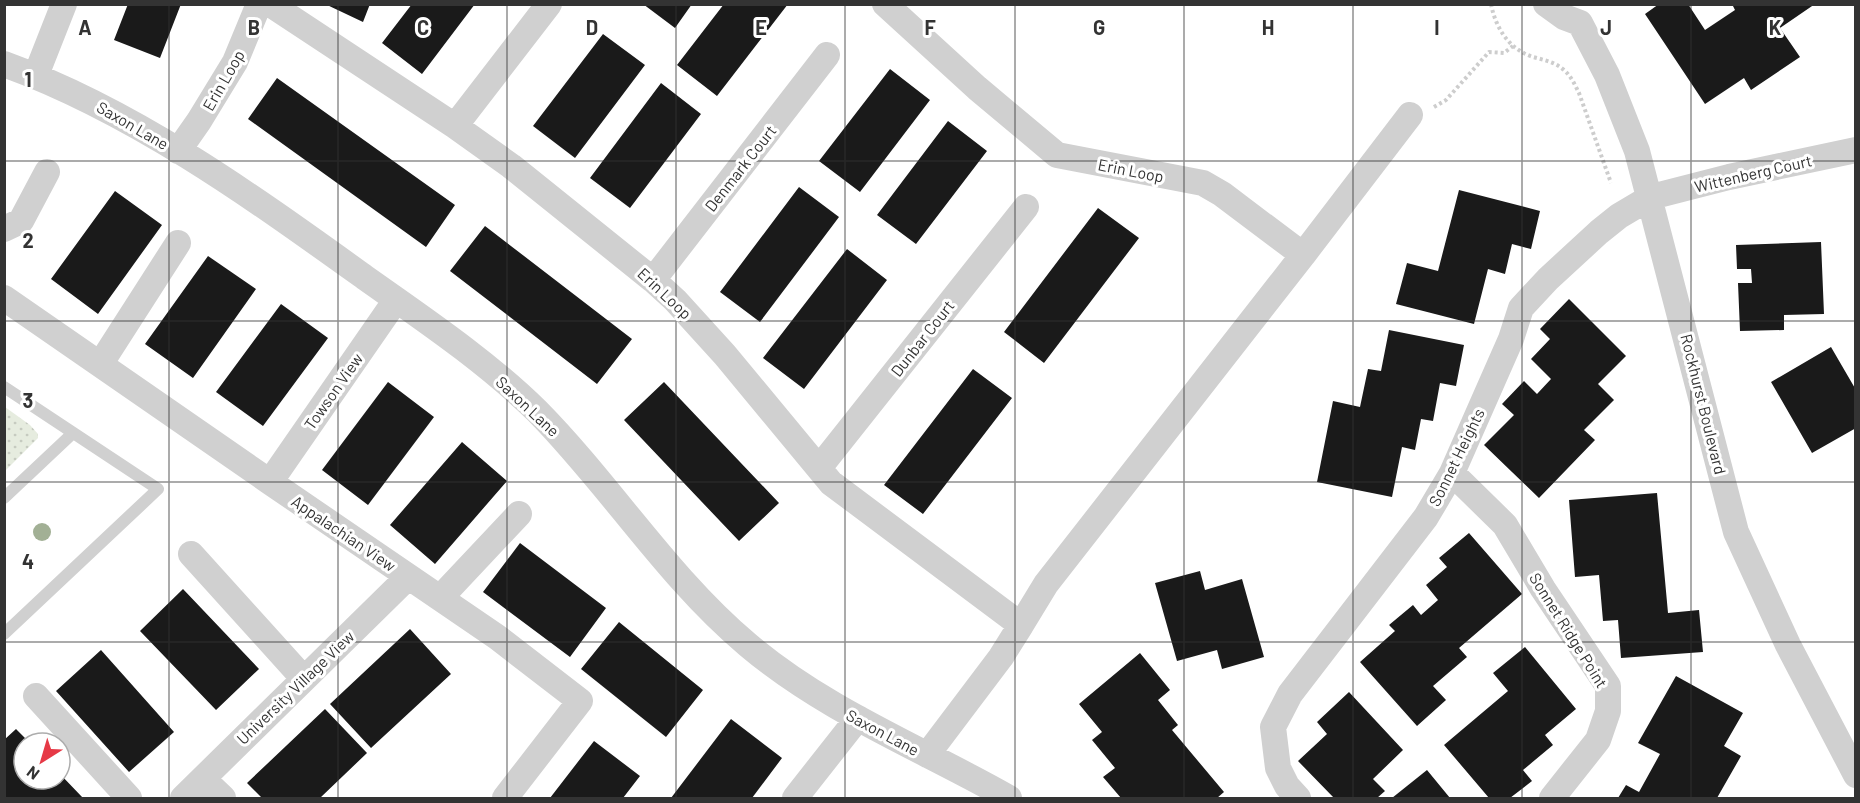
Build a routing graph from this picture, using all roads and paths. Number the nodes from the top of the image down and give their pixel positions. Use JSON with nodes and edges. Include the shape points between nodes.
{"nodes":[{"id":1,"x":64,"y":4,"type":"edge"},
{"id":2,"x":259,"y":4,"type":"edge"},
{"id":3,"x":270,"y":4,"type":"edge"},
{"id":4,"x":549,"y":4,"type":"edge"},
{"id":5,"x":885,"y":4,"type":"edge"},
{"id":6,"x":1491,"y":4,"type":"edge"},
{"id":7,"x":1546,"y":4,"type":"edge"},
{"id":8,"x":1583,"y":14,"type":"edge"},
{"id":9,"x":1513,"y":46,"type":"junction"},
{"id":10,"x":826,"y":55,"type":"dead end"},
{"id":11,"x":4,"y":64,"type":"edge"},
{"id":12,"x":36,"y":75,"type":"junction"},
{"id":13,"x":1410,"y":115,"type":"joint"},
{"id":14,"x":455,"y":126,"type":"junction"},
{"id":15,"x":1856,"y":150,"type":"edge"},
{"id":16,"x":178,"y":151,"type":"junction"},
{"id":17,"x":47,"y":172,"type":"dead end"},
{"id":18,"x":1611,"y":183,"type":"dead end"},
{"id":19,"x":1650,"y":197,"type":"junction"},
{"id":20,"x":1026,"y":207,"type":"dead end"},
{"id":21,"x":4,"y":229,"type":"edge"},
{"id":22,"x":178,"y":243,"type":"dead end"},
{"id":23,"x":1303,"y":255,"type":"junction"},
{"id":24,"x":653,"y":280,"type":"junction"},
{"id":25,"x":4,"y":298,"type":"edge"},
{"id":26,"x":396,"y":300,"type":"junction"},
{"id":27,"x":100,"y":363,"type":"junction"},
{"id":28,"x":4,"y":387,"type":"edge"},
{"id":29,"x":73,"y":433,"type":"junction"},
{"id":30,"x":819,"y":468,"type":"junction"},
{"id":31,"x":1452,"y":473,"type":"junction"},
{"id":32,"x":270,"y":482,"type":"junction"},
{"id":33,"x":4,"y":498,"type":"edge"},
{"id":34,"x":519,"y":514,"type":"dead end"},
{"id":35,"x":191,"y":554,"type":"dead end"},
{"id":36,"x":408,"y":577,"type":"junction"},
{"id":37,"x":440,"y":598,"type":"junction"},
{"id":38,"x":1021,"y":625,"type":"junction"},
{"id":39,"x":4,"y":634,"type":"edge"},
{"id":40,"x":304,"y":679,"type":"junction"},
{"id":41,"x":36,"y":696,"type":"dead end"},
{"id":42,"x":858,"y":718,"type":"junction"},
{"id":43,"x":927,"y":755,"type":"junction"},
{"id":44,"x":1856,"y":775,"type":"edge"},
{"id":45,"x":203,"y":779,"type":"junction"},
{"id":46,"x":129,"y":798,"type":"edge"},
{"id":47,"x":183,"y":798,"type":"edge"},
{"id":48,"x":223,"y":798,"type":"edge"},
{"id":49,"x":505,"y":798,"type":"edge"},
{"id":50,"x":795,"y":798,"type":"edge"},
{"id":51,"x":1009,"y":798,"type":"edge"},
{"id":52,"x":1298,"y":798,"type":"edge"},
{"id":53,"x":1552,"y":798,"type":"edge"}],
"edges":[{"from":1,"to":12,"type":"street"},
{"from":2,"to":16,"type":"street","name":"Erin Loop","via":[[235,62]]},
{"from":3,"to":14,"type":"street","name":"Erin Loop"},
{"from":4,"to":14,"type":"street"},
{"from":5,"to":23,"type":"street","name":"Erin Loop","via":[[1057,155],[1203,183]]},
{"from":6,"to":9,"type":"path","via":[[1497,26]]},
{"from":7,"to":8,"type":"street","name":"Rockhurst Boulevard","via":[[1564,17]]},
{"from":8,"to":19,"type":"street","name":"Rockhurst Boulevard","via":[[1623,112]]},
{"from":9,"to":13,"type":"path","via":[[1504,53],[1489,52],[1446,100]]},
{"from":9,"to":18,"type":"path","via":[[1550,61],[1573,80]]},
{"from":10,"to":24,"type":"street","name":"Denmark Court"},
{"from":11,"to":12,"type":"street","name":"Saxon Lane"},
{"from":12,"to":16,"type":"street","name":"Saxon Lane","via":[[107,109]]},
{"from":13,"to":23,"type":"street"},
{"from":14,"to":24,"type":"street","name":"Erin Loop"},
{"from":15,"to":19,"type":"street","name":"Wittenberg Court"},
{"from":16,"to":26,"type":"street","name":"Saxon Lane","via":[[288,222]]},
{"from":17,"to":21,"type":"street","via":[[21,221]]},
{"from":19,"to":31,"type":"street","name":"Sonnet Heights","via":[[1599,232],[1521,309]]},
{"from":19,"to":44,"type":"street","name":"Rockhurst Boulevard","via":[[1736,532],[1788,645]]},
{"from":20,"to":30,"type":"street","name":"Dunbar Court"},
{"from":22,"to":27,"type":"street"},
{"from":23,"to":38,"type":"street","via":[[1046,584]]},
{"from":24,"to":30,"type":"street","name":"Erin Loop","via":[[725,355]]},
{"from":25,"to":27,"type":"street","name":"Appalachian View"},
{"from":26,"to":32,"type":"street","name":"Towson View"},
{"from":26,"to":42,"type":"street","name":"Saxon Lane","via":[[472,356],[534,409],[585,463],[682,580],[747,645],[804,687]]},
{"from":27,"to":32,"type":"street","name":"Appalachian View"},
{"from":28,"to":29,"type":"lane"},
{"from":29,"to":33,"type":"lane"},
{"from":29,"to":39,"type":"lane","via":[[158,489]]},
{"from":30,"to":38,"type":"street","name":"Erin Loop","via":[[840,490]]},
{"from":31,"to":52,"type":"street","name":"Sonnet Heights","via":[[1425,517],[1290,694],[1273,727],[1278,768]]},
{"from":31,"to":53,"type":"street","name":"Sonnet Ridge Point","via":[[1505,525],[1608,686],[1608,711],[1598,740]]},
{"from":32,"to":36,"type":"street","name":"Appalachian View"},
{"from":34,"to":37,"type":"street"},
{"from":35,"to":40,"type":"street"},
{"from":36,"to":37,"type":"street","name":"Appalachian View"},
{"from":36,"to":40,"type":"street","name":"University Village View"},
{"from":37,"to":49,"type":"street","name":"Appalachian View","via":[[580,701]]},
{"from":38,"to":43,"type":"street"},
{"from":40,"to":45,"type":"street","name":"University Village View"},
{"from":41,"to":46,"type":"street"},
{"from":42,"to":43,"type":"street","name":"Saxon Lane"},
{"from":42,"to":50,"type":"street"},
{"from":43,"to":51,"type":"street","name":"Saxon Lane"},
{"from":45,"to":47,"type":"street","name":"University Village View"},
{"from":45,"to":48,"type":"street"}]}
